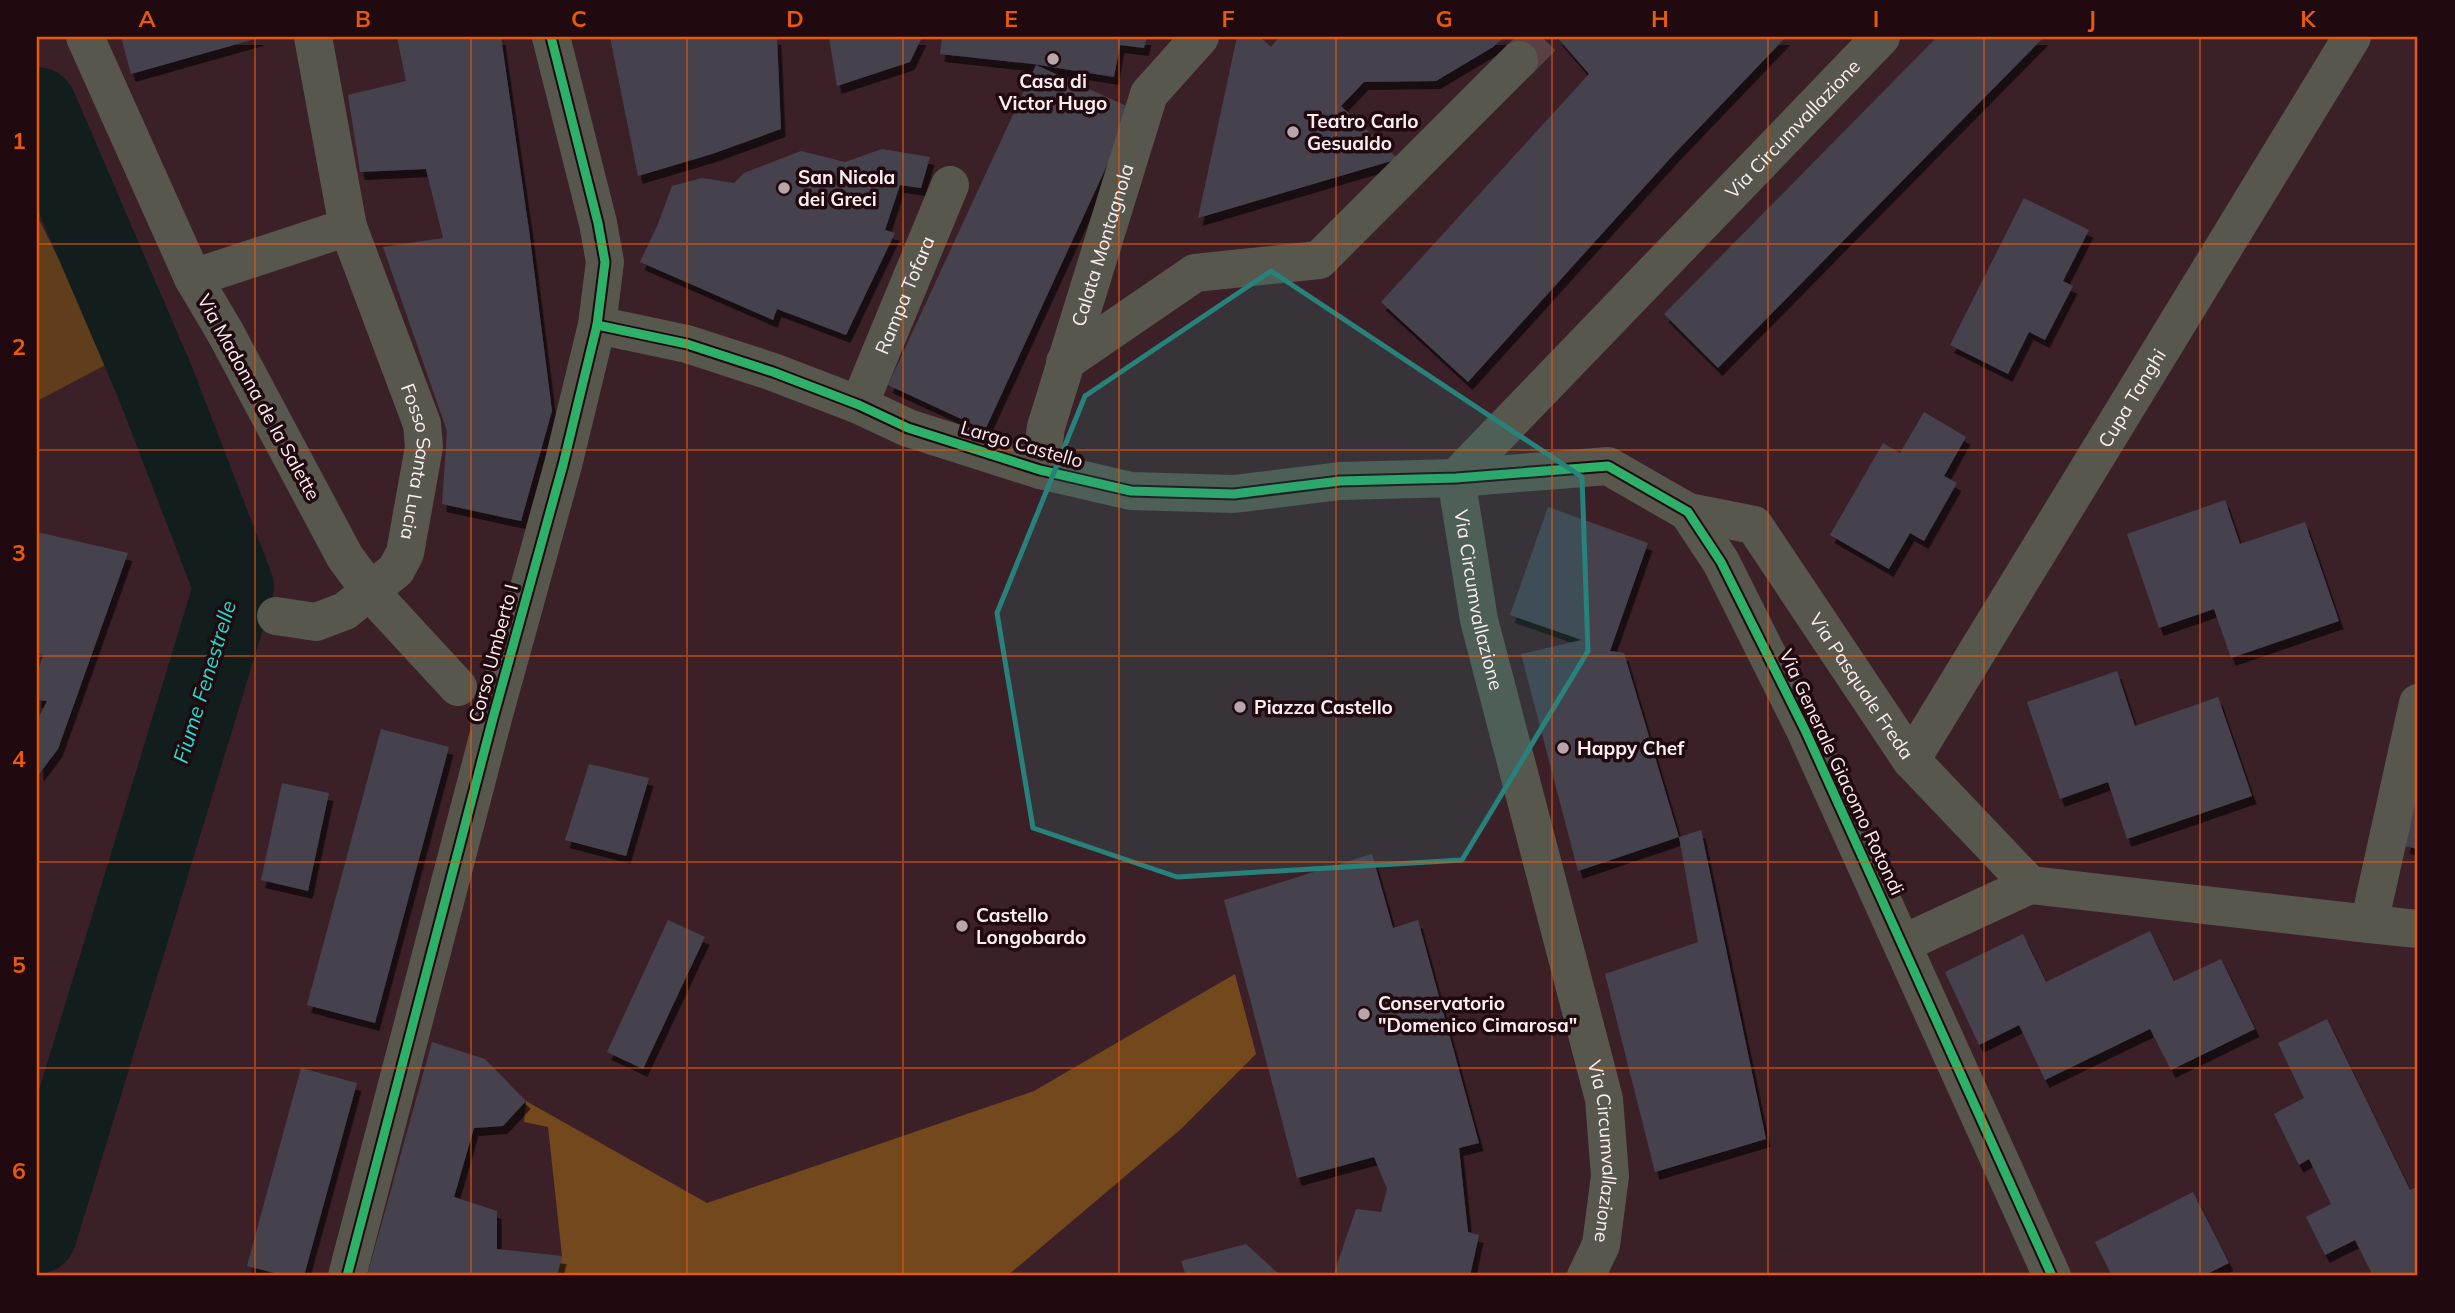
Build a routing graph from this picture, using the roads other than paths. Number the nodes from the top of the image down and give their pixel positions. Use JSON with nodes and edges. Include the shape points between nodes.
{"nodes":[{"id":1,"x":85,"y":37,"type":"edge"},
{"id":2,"x":313,"y":37,"type":"edge"},
{"id":3,"x":551,"y":37,"type":"edge"},
{"id":4,"x":1200,"y":37,"type":"edge"},
{"id":5,"x":1881,"y":37,"type":"edge"},
{"id":6,"x":2352,"y":37,"type":"edge"},
{"id":7,"x":1520,"y":60,"type":"tunnel mouth"},
{"id":8,"x":950,"y":185,"type":"dead end"},
{"id":9,"x":348,"y":227,"type":"junction"},
{"id":10,"x":193,"y":278,"type":"junction"},
{"id":11,"x":597,"y":325,"type":"junction"},
{"id":12,"x":1065,"y":362,"type":"junction"},
{"id":13,"x":859,"y":405,"type":"junction"},
{"id":14,"x":1040,"y":470,"type":"junction"},
{"id":15,"x":1456,"y":478,"type":"junction"},
{"id":16,"x":1688,"y":512,"type":"junction"},
{"id":17,"x":276,"y":616,"type":"dead end"},
{"id":18,"x":2418,"y":703,"type":"edge"},
{"id":19,"x":493,"y":719,"type":"junction"},
{"id":20,"x":1911,"y":760,"type":"junction"},
{"id":21,"x":2030,"y":885,"type":"junction"},
{"id":22,"x":2369,"y":924,"type":"junction"},
{"id":23,"x":2418,"y":929,"type":"edge"},
{"id":24,"x":1902,"y":944,"type":"junction"},
{"id":25,"x":346,"y":1276,"type":"edge"},
{"id":26,"x":1586,"y":1276,"type":"edge"},
{"id":27,"x":2052,"y":1276,"type":"edge"}],
"edges":[{"from":1,"to":10,"type":"street","name":"Via Madonna de la Salette"},
{"from":2,"to":9,"type":"street","name":"Fosso Santa Lucia"},
{"from":3,"to":11,"type":"street","name":"Corso Umberto I","via":[[605,262]]},
{"from":4,"to":12,"type":"street","name":"Calata Montagnola","via":[[1149,94]]},
{"from":5,"to":15,"type":"street","name":"Via Circumvallazione"},
{"from":6,"to":20,"type":"street","name":"Cupa Tanghi"},
{"from":7,"to":12,"type":"street","via":[[1319,260],[1195,273]]},
{"from":8,"to":13,"type":"street","name":"Rampa Tofara"},
{"from":9,"to":10,"type":"street"},
{"from":9,"to":17,"type":"street","name":"Fosso Santa Lucia","via":[[422,424],[424,447],[405,553],[396,570],[345,611],[316,622]]},
{"from":10,"to":19,"type":"street","name":"Via Madonna de la Salette","bridge":true,"via":[[345,557],[373,595]]},
{"from":11,"to":13,"type":"street","name":"Largo Castello","via":[[687,344]]},
{"from":11,"to":19,"type":"street","name":"Corso Umberto I"},
{"from":12,"to":14,"type":"street","name":"Calata Montagnola","via":[[1046,427]]},
{"from":13,"to":14,"type":"street","name":"Largo Castello","via":[[908,428]]},
{"from":14,"to":15,"type":"street","name":"Largo Castello","via":[[1131,491],[1222,493],[1340,481]]},
{"from":15,"to":16,"type":"street","name":"Via Generale Giacomo Rotondi","via":[[1608,466]]},
{"from":15,"to":26,"type":"street","name":"Via Circumvallazione","via":[[1479,620],[1604,1099],[1610,1175],[1601,1245]]},
{"from":16,"to":20,"type":"street","name":"Via Pasquale Freda","via":[[1754,525]]},
{"from":16,"to":24,"type":"street","name":"Via Generale Giacomo Rotondi","via":[[1721,562],[1805,730]]},
{"from":18,"to":22,"type":"street"},
{"from":19,"to":25,"type":"street","name":"Corso Umberto I"},
{"from":20,"to":21,"type":"street","name":"Via Pasquale Freda"},
{"from":21,"to":22,"type":"street"},
{"from":21,"to":24,"type":"street"},
{"from":22,"to":23,"type":"street"},
{"from":24,"to":27,"type":"street","name":"Via Generale Giacomo Rotondi"}]}
